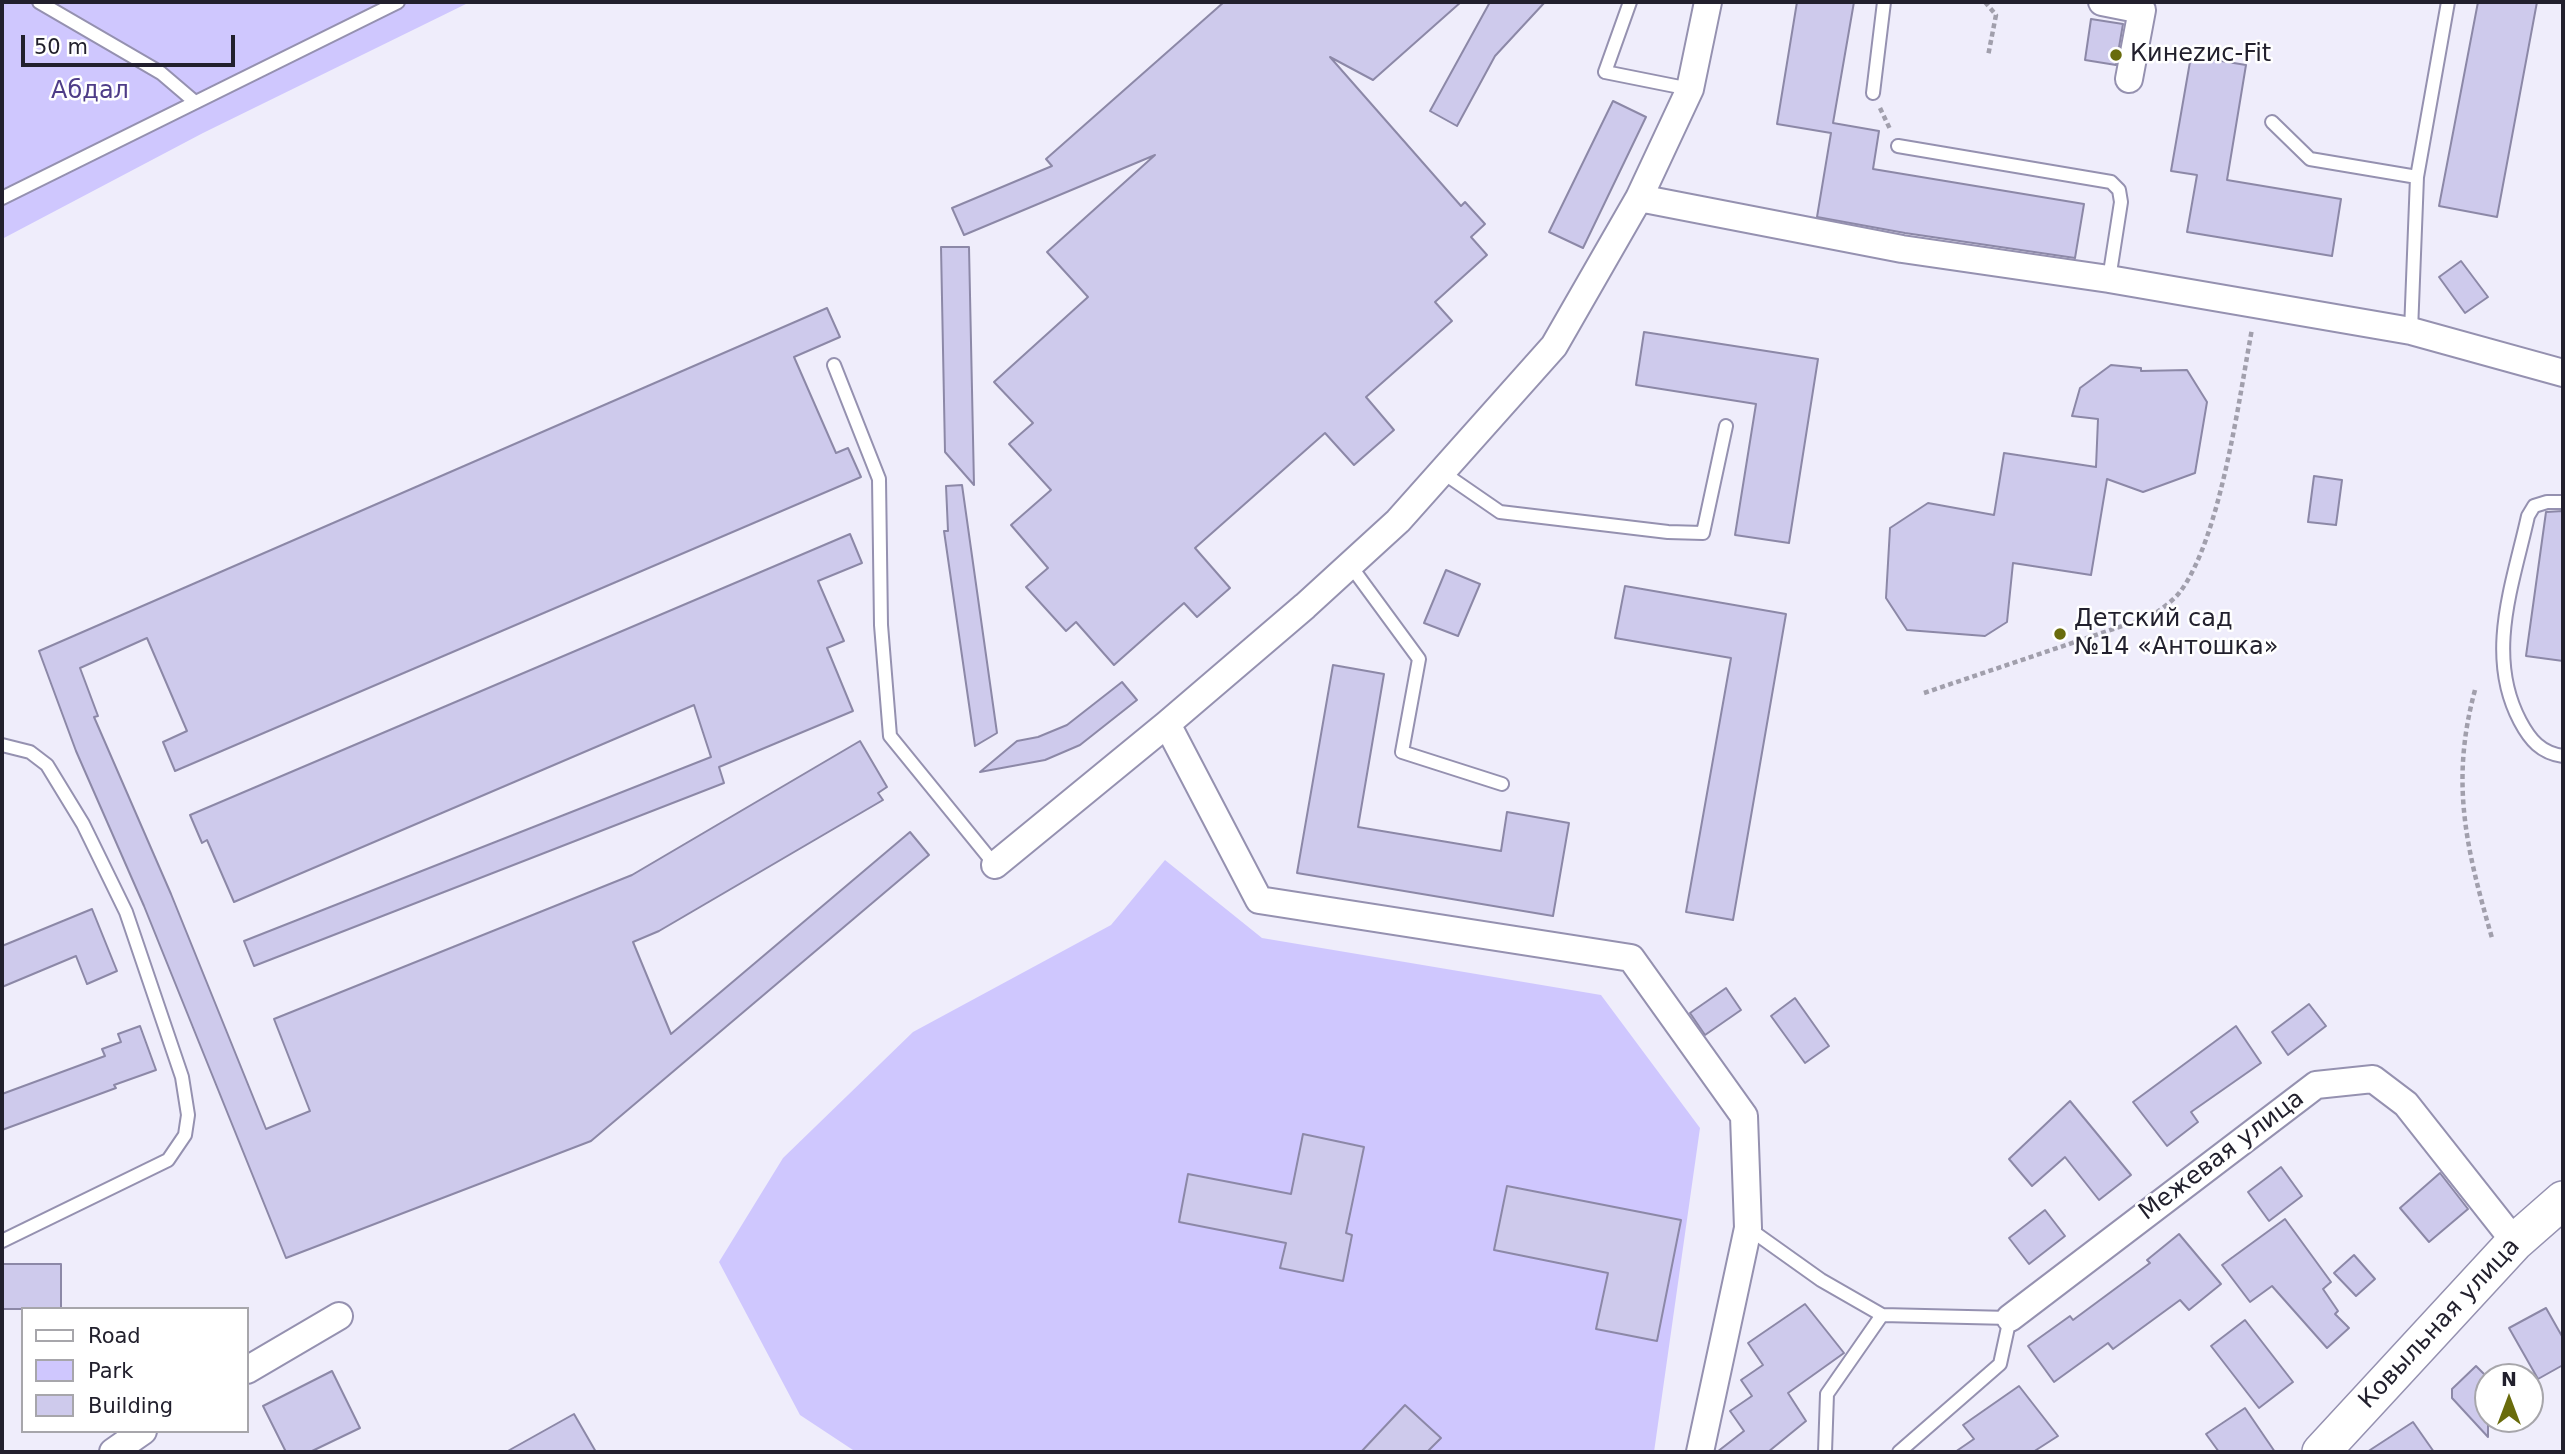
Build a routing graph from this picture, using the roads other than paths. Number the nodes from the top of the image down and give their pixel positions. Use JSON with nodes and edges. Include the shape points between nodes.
{"nodes":[{"id":1,"x":39,"y":2,"type":"edge"},
{"id":2,"x":398,"y":2,"type":"edge"},
{"id":3,"x":1630,"y":2,"type":"edge"},
{"id":4,"x":1709,"y":2,"type":"edge"},
{"id":5,"x":1884,"y":2,"type":"edge"},
{"id":6,"x":2102,"y":2,"type":"edge"},
{"id":7,"x":2448,"y":2,"type":"edge"},
{"id":8,"x":2129,"y":79,"type":"dead end"},
{"id":9,"x":1690,"y":89,"type":"junction"},
{"id":10,"x":1873,"y":93,"type":"road end"},
{"id":11,"x":195,"y":102,"type":"junction"},
{"id":12,"x":2272,"y":122,"type":"dead end"},
{"id":13,"x":1898,"y":146,"type":"road end"},
{"id":14,"x":2417,"y":177,"type":"junction"},
{"id":15,"x":2,"y":198,"type":"edge"},
{"id":16,"x":1639,"y":198,"type":"junction"},
{"id":17,"x":2109,"y":279,"type":"junction"},
{"id":18,"x":2411,"y":331,"type":"junction"},
{"id":19,"x":834,"y":365,"type":"dead end"},
{"id":20,"x":2563,"y":373,"type":"edge"},
{"id":21,"x":1726,"y":426,"type":"dead end"},
{"id":22,"x":1442,"y":472,"type":"junction"},
{"id":23,"x":2563,"y":502,"type":"edge"},
{"id":24,"x":1350,"y":565,"type":"junction"},
{"id":25,"x":1167,"y":724,"type":"junction"},
{"id":26,"x":2,"y":745,"type":"edge"},
{"id":27,"x":2563,"y":756,"type":"edge"},
{"id":28,"x":1502,"y":784,"type":"dead end"},
{"id":29,"x":995,"y":864,"type":"joint"},
{"id":30,"x":2563,"y":1200,"type":"edge"},
{"id":31,"x":1748,"y":1228,"type":"junction"},
{"id":32,"x":2,"y":1241,"type":"edge"},
{"id":33,"x":2515,"y":1242,"type":"junction"},
{"id":34,"x":1882,"y":1315,"type":"junction"},
{"id":35,"x":339,"y":1316,"type":"dead end"},
{"id":36,"x":2010,"y":1318,"type":"junction"},
{"id":37,"x":248,"y":1369,"type":"edge"},
{"id":38,"x":140,"y":1433,"type":"edge"},
{"id":39,"x":113,"y":1452,"type":"edge"},
{"id":40,"x":1700,"y":1452,"type":"edge"},
{"id":41,"x":1825,"y":1452,"type":"edge"},
{"id":42,"x":1899,"y":1452,"type":"edge"},
{"id":43,"x":2321,"y":1452,"type":"edge"}],
"edges":[{"from":1,"to":11,"type":"lane","via":[[161,73]]},
{"from":2,"to":11,"type":"lane"},
{"from":3,"to":9,"type":"lane","via":[[1605,72]]},
{"from":4,"to":9,"type":"street"},
{"from":5,"to":10,"type":"lane"},
{"from":6,"to":8,"type":"street","via":[[2142,9]]},
{"from":7,"to":14,"type":"lane"},
{"from":9,"to":16,"type":"street"},
{"from":11,"to":15,"type":"lane"},
{"from":12,"to":14,"type":"lane","via":[[2310,159]]},
{"from":13,"to":17,"type":"lane","via":[[2111,183],[2119,190],[2121,202]]},
{"from":14,"to":18,"type":"lane"},
{"from":16,"to":17,"type":"street","via":[[1902,249]]},
{"from":16,"to":22,"type":"street","via":[[1554,346]]},
{"from":17,"to":18,"type":"street"},
{"from":18,"to":20,"type":"street"},
{"from":19,"to":29,"type":"lane","via":[[879,479],[881,625],[890,736]]},
{"from":21,"to":22,"type":"lane","via":[[1703,533],[1500,512]]},
{"from":22,"to":24,"type":"street"},
{"from":23,"to":27,"type":"lane","via":[[2533,506],[2528,516],[2500,641],[2508,698],[2530,741]]},
{"from":24,"to":25,"type":"street"},
{"from":24,"to":28,"type":"lane","via":[[1419,659],[1402,752]]},
{"from":25,"to":29,"type":"street"},
{"from":25,"to":31,"type":"street","via":[[1259,900],[1631,958],[1744,1116]]},
{"from":26,"to":32,"type":"lane","via":[[30,752],[47,765],[83,824],[126,912],[182,1077],[188,1115],[185,1135],[168,1160]]},
{"from":30,"to":33,"type":"street","name":"Ковыльная улица"},
{"from":31,"to":34,"type":"lane","via":[[1821,1280]]},
{"from":31,"to":40,"type":"street"},
{"from":33,"to":36,"type":"street","name":"Межевая улица","via":[[2406,1104],[2373,1079],[2315,1085]]},
{"from":33,"to":43,"type":"street","name":"Ковыльная улица"},
{"from":34,"to":36,"type":"lane"},
{"from":34,"to":41,"type":"lane","via":[[1827,1394]]},
{"from":35,"to":37,"type":"street"},
{"from":36,"to":42,"type":"lane","via":[[2000,1364]]},
{"from":38,"to":39,"type":"street"}]}
